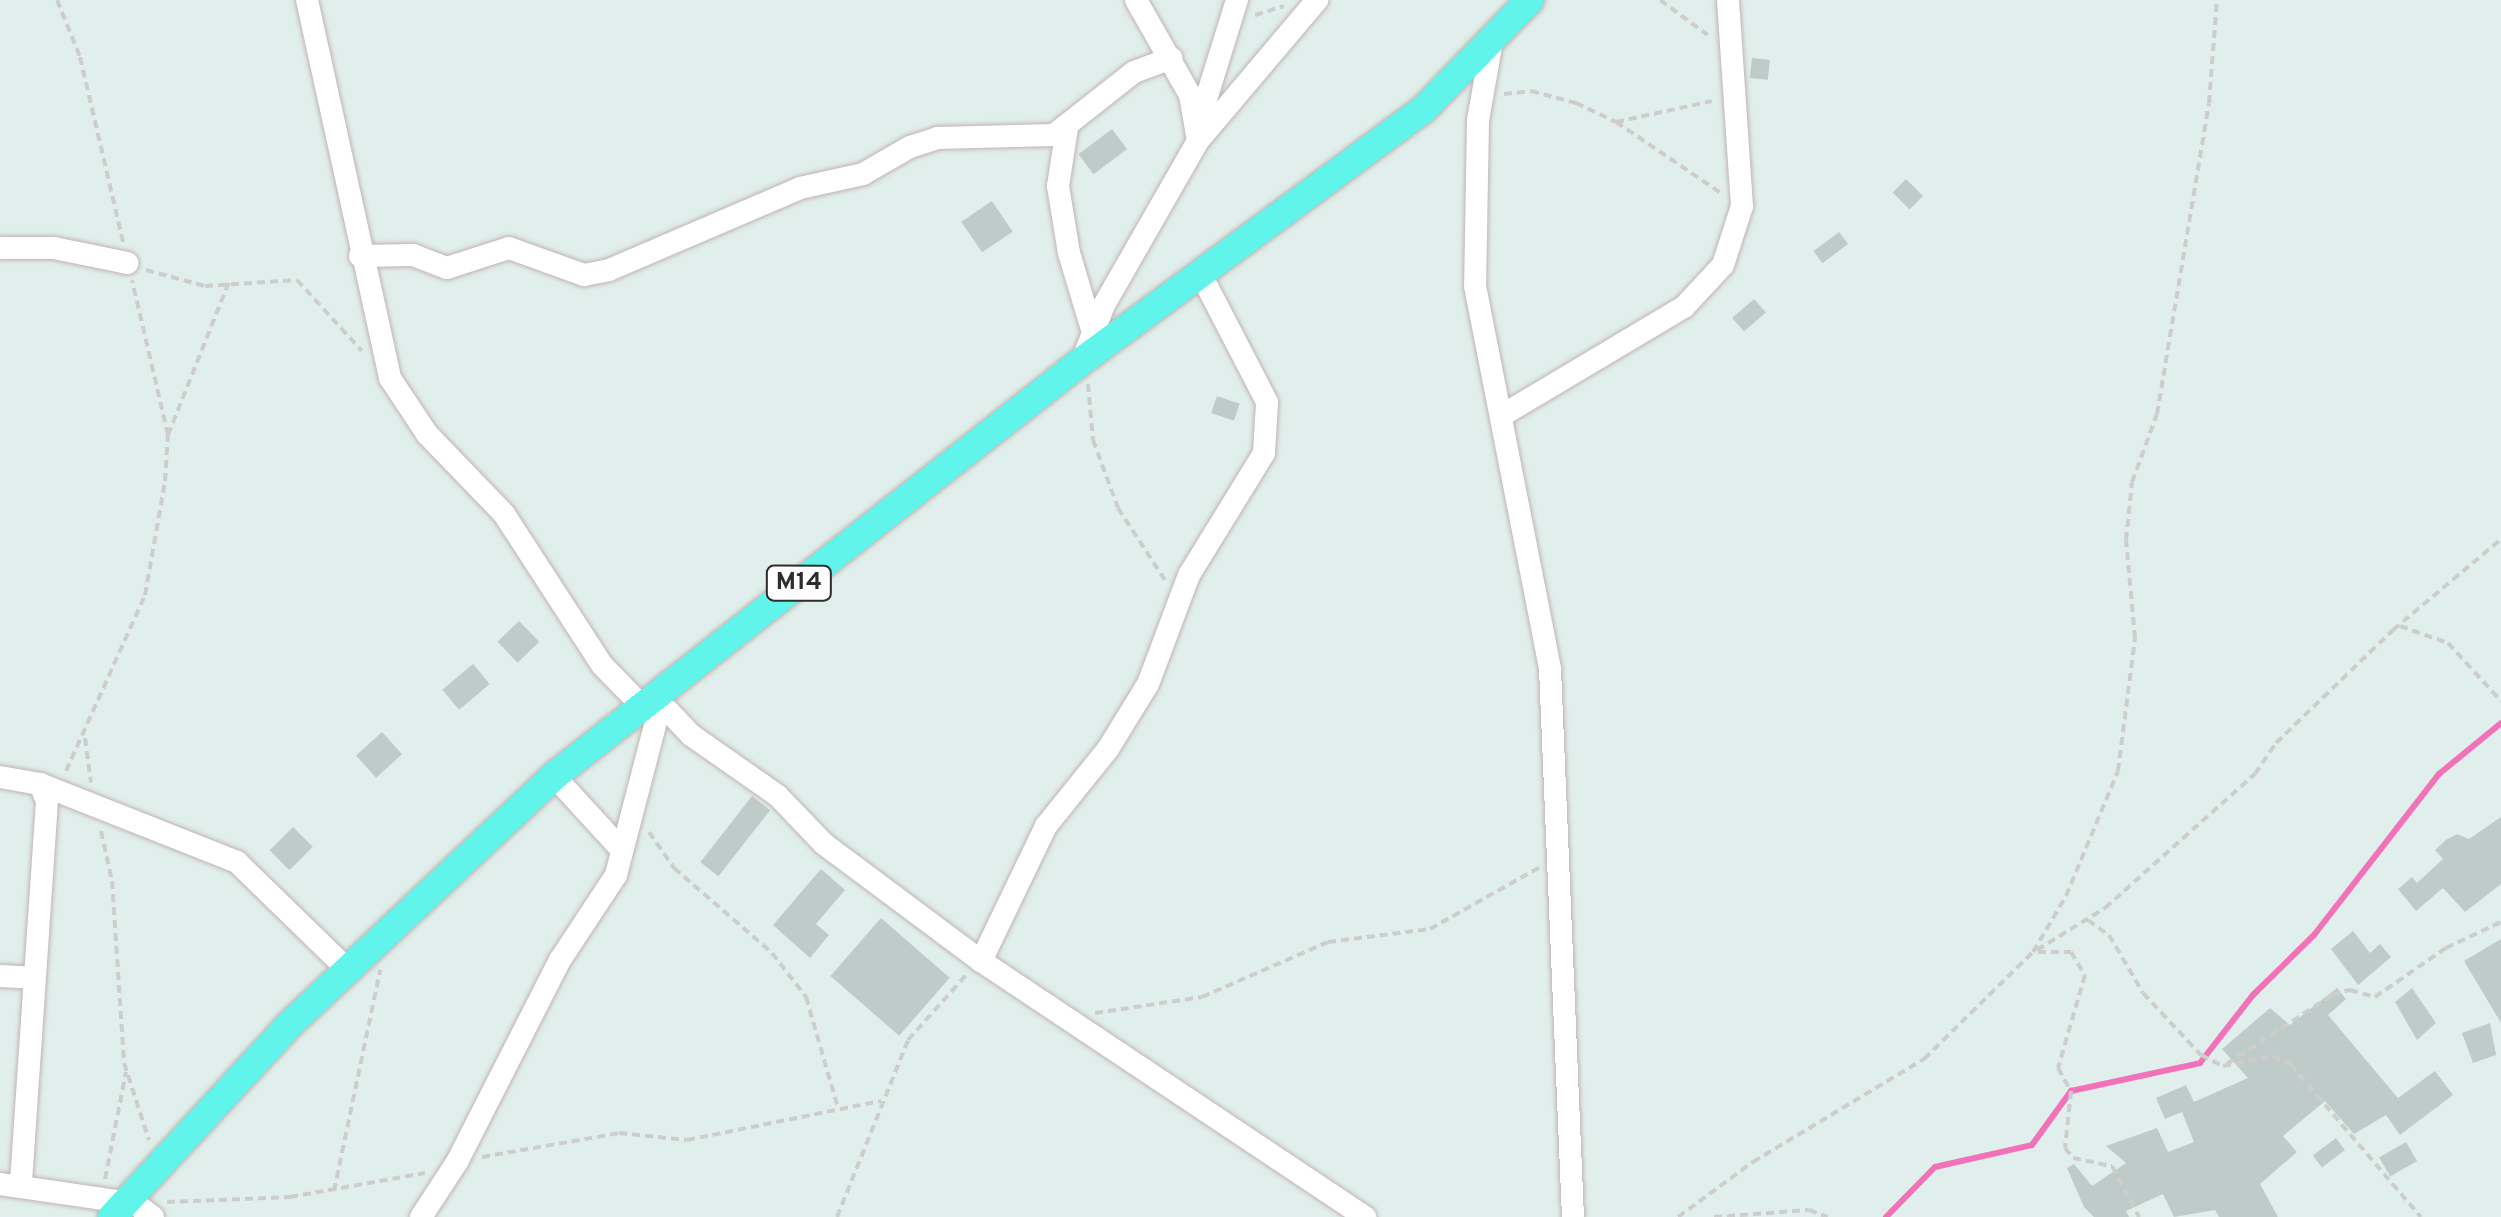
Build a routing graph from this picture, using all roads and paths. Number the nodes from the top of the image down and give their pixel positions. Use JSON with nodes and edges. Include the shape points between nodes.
{"nodes":[{"id":1,"x":56,"y":0,"type":"edge"},
{"id":2,"x":307,"y":0,"type":"edge"},
{"id":3,"x":1136,"y":0,"type":"edge"},
{"id":4,"x":1237,"y":0,"type":"edge"},
{"id":5,"x":1530,"y":0,"type":"edge"},
{"id":6,"x":1660,"y":0,"type":"edge"},
{"id":7,"x":1728,"y":0,"type":"edge"},
{"id":8,"x":2217,"y":0,"type":"edge"},
{"id":9,"x":1316,"y":1,"type":"edge"},
{"id":10,"x":1225,"y":37,"type":"junction"},
{"id":11,"x":1493,"y":39,"type":"junction"},
{"id":12,"x":1732,"y":56,"type":"junction"},
{"id":13,"x":1172,"y":58,"type":"junction"},
{"id":14,"x":1736,"y":95,"type":"junction"},
{"id":15,"x":1479,"y":100,"type":"junction"},
{"id":16,"x":1616,"y":122,"type":"junction"},
{"id":17,"x":1067,"y":128,"type":"junction"},
{"id":18,"x":1198,"y":131,"type":"junction"},
{"id":19,"x":1742,"y":206,"type":"junction"},
{"id":20,"x":0,"y":248,"type":"edge"},
{"id":21,"x":360,"y":256,"type":"junction"},
{"id":22,"x":127,"y":262,"type":"junction"},
{"id":23,"x":1200,"y":273,"type":"junction"},
{"id":24,"x":230,"y":280,"type":"junction"},
{"id":25,"x":1093,"y":334,"type":"junction"},
{"id":26,"x":1082,"y":361,"type":"junction"},
{"id":27,"x":390,"y":378,"type":"junction"},
{"id":28,"x":1500,"y":416,"type":"junction"},
{"id":29,"x":168,"y":435,"type":"junction"},
{"id":30,"x":2501,"y":538,"type":"edge"},
{"id":31,"x":1179,"y":600,"type":"junction"},
{"id":32,"x":2398,"y":626,"type":"junction"},
{"id":33,"x":2501,"y":701,"type":"edge"},
{"id":34,"x":651,"y":702,"type":"junction"},
{"id":35,"x":84,"y":736,"type":"junction"},
{"id":36,"x":554,"y":776,"type":"junction"},
{"id":37,"x":0,"y":777,"type":"edge"},
{"id":38,"x":48,"y":786,"type":"junction"},
{"id":39,"x":633,"y":802,"type":"junction"},
{"id":40,"x":97,"y":807,"type":"junction"},
{"id":41,"x":621,"y":849,"type":"junction"},
{"id":42,"x":1562,"y":855,"type":"junction"},
{"id":43,"x":2087,"y":920,"type":"junction"},
{"id":44,"x":2501,"y":922,"type":"edge"},
{"id":45,"x":2033,"y":952,"type":"junction"},
{"id":46,"x":981,"y":961,"type":"junction"},
{"id":47,"x":381,"y":967,"type":"dead end"},
{"id":48,"x":348,"y":968,"type":"junction"},
{"id":49,"x":0,"y":976,"type":"edge"},
{"id":50,"x":32,"y":978,"type":"junction"},
{"id":51,"x":1066,"y":1017,"type":"junction"},
{"id":52,"x":2223,"y":1066,"type":"junction"},
{"id":53,"x":126,"y":1072,"type":"junction"},
{"id":54,"x":881,"y":1101,"type":"junction"},
{"id":55,"x":839,"y":1110,"type":"junction"},
{"id":56,"x":160,"y":1162,"type":"junction"},
{"id":57,"x":457,"y":1162,"type":"junction"},
{"id":58,"x":10,"y":1185,"type":"edge"},
{"id":59,"x":334,"y":1191,"type":"junction"},
{"id":60,"x":118,"y":1205,"type":"edge"},
{"id":61,"x":1802,"y":1211,"type":"junction"},
{"id":62,"x":153,"y":1217,"type":"edge"},
{"id":63,"x":420,"y":1217,"type":"edge"},
{"id":64,"x":837,"y":1217,"type":"edge"},
{"id":65,"x":1366,"y":1217,"type":"edge"},
{"id":66,"x":1573,"y":1217,"type":"edge"},
{"id":67,"x":1678,"y":1217,"type":"edge"},
{"id":68,"x":1714,"y":1217,"type":"edge"},
{"id":69,"x":1798,"y":1217,"type":"edge"},
{"id":70,"x":1828,"y":1217,"type":"edge"},
{"id":71,"x":2139,"y":1217,"type":"edge"},
{"id":72,"x":2421,"y":1217,"type":"edge"}],
"edges":[{"from":1,"to":22,"type":"path","via":[[80,58]]},
{"from":2,"to":21,"type":"street"},
{"from":3,"to":13,"type":"street"},
{"from":4,"to":10,"type":"street"},
{"from":5,"to":11,"type":"main road","number":"M14"},
{"from":6,"to":12,"type":"path"},
{"from":7,"to":12,"type":"street"},
{"from":8,"to":45,"type":"path","via":[[2209,103],[2156,414],[2132,482],[2126,540],[2135,638],[2118,770],[2066,896]]},
{"from":9,"to":10,"type":"path","via":[[1256,15]]},
{"from":9,"to":18,"type":"street"},
{"from":10,"to":18,"type":"street"},
{"from":11,"to":15,"type":"street"},
{"from":11,"to":23,"type":"main road","number":"M14","via":[[1422,110]]},
{"from":12,"to":14,"type":"street"},
{"from":13,"to":17,"type":"street","via":[[1134,72]]},
{"from":13,"to":18,"type":"street"},
{"from":14,"to":16,"type":"path"},
{"from":14,"to":19,"type":"street"},
{"from":15,"to":16,"type":"path","via":[[1531,91]]},
{"from":15,"to":28,"type":"street","via":[[1475,286]]},
{"from":16,"to":19,"type":"path"},
{"from":17,"to":21,"type":"street","via":[[1014,140],[972,136],[910,146],[863,174],[800,188],[619,267],[584,275],[510,248],[446,268],[413,256]]},
{"from":17,"to":25,"type":"street","via":[[1058,186],[1068,253]]},
{"from":18,"to":25,"type":"street"},
{"from":19,"to":28,"type":"street","via":[[1723,265],[1684,307]]},
{"from":20,"to":22,"type":"street","via":[[54,248]]},
{"from":21,"to":27,"type":"street"},
{"from":22,"to":24,"type":"path","via":[[181,284]]},
{"from":22,"to":29,"type":"path"},
{"from":23,"to":26,"type":"main road","number":"M14"},
{"from":23,"to":31,"type":"street","via":[[1267,402],[1269,432],[1251,483]]},
{"from":24,"to":27,"type":"path","via":[[297,280]]},
{"from":24,"to":29,"type":"path"},
{"from":25,"to":26,"type":"street"},
{"from":26,"to":31,"type":"path","via":[[1093,440],[1118,508]]},
{"from":26,"to":34,"type":"main road","number":"M14"},
{"from":27,"to":34,"type":"street","via":[[428,434],[504,514],[602,665]]},
{"from":28,"to":42,"type":"street","via":[[1550,669]]},
{"from":29,"to":35,"type":"path","via":[[145,595]]},
{"from":30,"to":32,"type":"path"},
{"from":31,"to":46,"type":"street","via":[[1148,684],[1108,749],[1054,812]]},
{"from":32,"to":33,"type":"path","via":[[2448,643]]},
{"from":32,"to":43,"type":"path","via":[[2276,743],[2250,780]]},
{"from":34,"to":36,"type":"main road","number":"M14"},
{"from":34,"to":39,"type":"street"},
{"from":34,"to":46,"type":"street"},
{"from":35,"to":38,"type":"path"},
{"from":35,"to":40,"type":"path"},
{"from":36,"to":41,"type":"street"},
{"from":36,"to":48,"type":"main road","number":"M14"},
{"from":37,"to":38,"type":"street"},
{"from":38,"to":40,"type":"street"},
{"from":38,"to":50,"type":"street"},
{"from":39,"to":41,"type":"street"},
{"from":39,"to":55,"type":"path","via":[[674,868],[772,952],[806,997]]},
{"from":40,"to":48,"type":"street","via":[[236,862]]},
{"from":40,"to":53,"type":"path","via":[[112,882]]},
{"from":41,"to":57,"type":"street","via":[[602,904],[560,960]]},
{"from":42,"to":51,"type":"path","via":[[1430,929],[1328,942],[1202,997]]},
{"from":42,"to":66,"type":"street"},
{"from":43,"to":45,"type":"path"},
{"from":43,"to":52,"type":"path","via":[[2128,958],[2144,994],[2201,1055]]},
{"from":44,"to":52,"type":"path","via":[[2446,948],[2375,998],[2350,990],[2332,995]]},
{"from":45,"to":67,"type":"path","via":[[1924,1059],[1753,1162]]},
{"from":45,"to":71,"type":"path","via":[[2071,952],[2085,975],[2058,1068],[2071,1091],[2065,1148],[2073,1158],[2112,1166]]},
{"from":46,"to":51,"type":"street"},
{"from":46,"to":54,"type":"path","via":[[924,1016]]},
{"from":47,"to":59,"type":"path"},
{"from":48,"to":56,"type":"main road","number":"M14"},
{"from":49,"to":50,"type":"street"},
{"from":50,"to":58,"type":"street"},
{"from":51,"to":65,"type":"street"},
{"from":52,"to":72,"type":"path","via":[[2273,1056],[2291,1065]]},
{"from":53,"to":56,"type":"path"},
{"from":53,"to":60,"type":"path"},
{"from":54,"to":55,"type":"path"},
{"from":54,"to":64,"type":"path"},
{"from":55,"to":57,"type":"path","via":[[687,1140],[620,1133]]},
{"from":56,"to":60,"type":"main road","number":"M14"},
{"from":57,"to":59,"type":"path","via":[[397,1183]]},
{"from":57,"to":63,"type":"street"},
{"from":58,"to":60,"type":"street"},
{"from":59,"to":60,"type":"path"},
{"from":60,"to":62,"type":"street"},
{"from":61,"to":68,"type":"path"},
{"from":61,"to":69,"type":"path"},
{"from":61,"to":70,"type":"path"}]}
